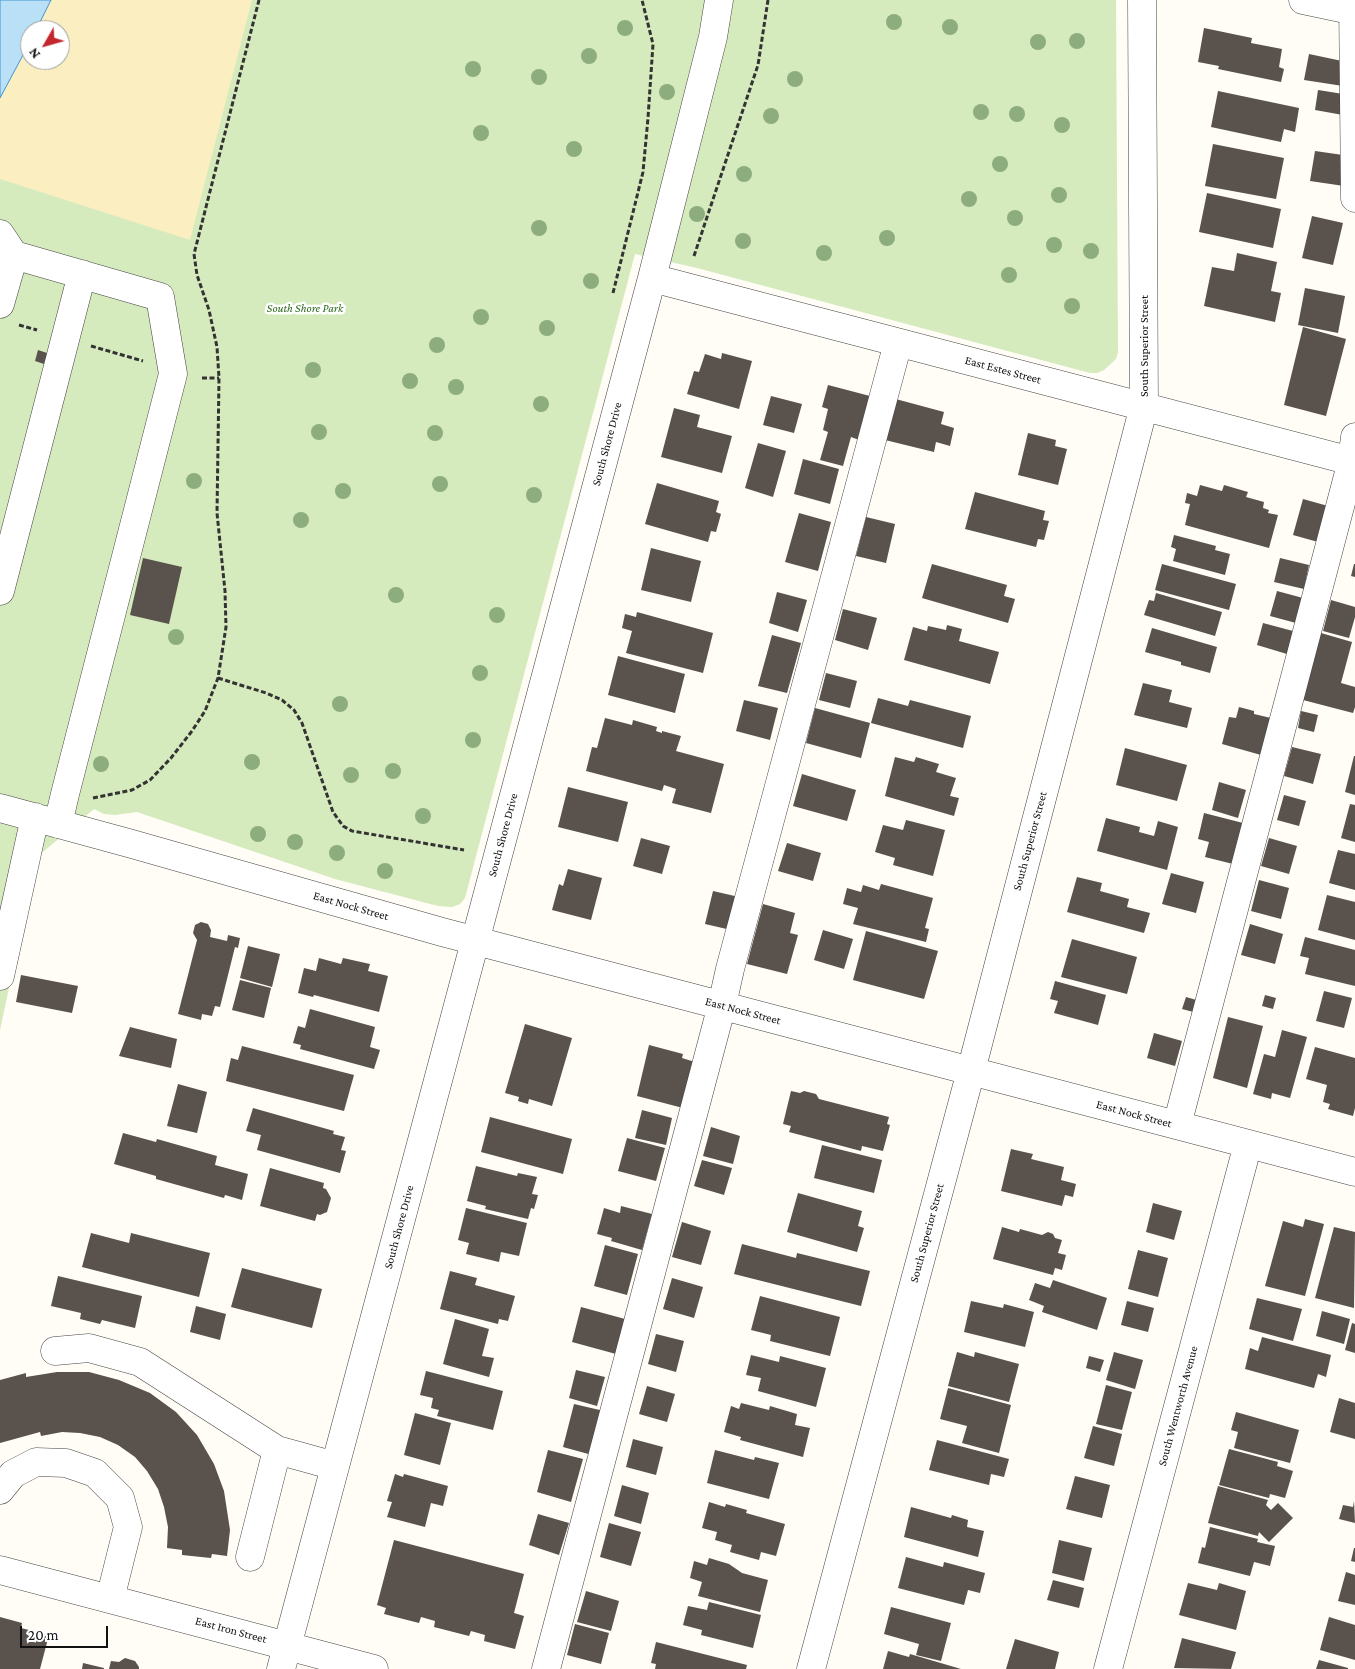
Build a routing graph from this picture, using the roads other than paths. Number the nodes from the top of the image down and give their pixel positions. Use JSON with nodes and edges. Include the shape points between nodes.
{"nodes":[{"id":1,"x":719,"y":0,"type":"edge"},
{"id":2,"x":1142,"y":0,"type":"edge"},
{"id":3,"x":1303,"y":0,"type":"edge"},
{"id":4,"x":1354,"y":7,"type":"edge"},
{"id":5,"x":1355,"y":198,"type":"edge"},
{"id":6,"x":5,"y":250,"type":"edge"},
{"id":7,"x":82,"y":274,"type":"junction"},
{"id":8,"x":652,"y":278,"type":"junction"},
{"id":9,"x":0,"y":304,"type":"edge"},
{"id":10,"x":898,"y":342,"type":"junction"},
{"id":11,"x":1144,"y":406,"type":"junction"},
{"id":12,"x":1354,"y":453,"type":"edge"},
{"id":13,"x":0,"y":591,"type":"edge"},
{"id":14,"x":0,"y":808,"type":"edge"},
{"id":15,"x":47,"y":820,"type":"junction"},
{"id":16,"x":475,"y":940,"type":"junction"},
{"id":17,"x":0,"y":976,"type":"edge"},
{"id":18,"x":722,"y":1005,"type":"junction"},
{"id":19,"x":971,"y":1071,"type":"junction"},
{"id":20,"x":1177,"y":1125,"type":"junction"},
{"id":21,"x":1248,"y":1144,"type":"junction"},
{"id":22,"x":1355,"y":1172,"type":"edge"},
{"id":23,"x":55,"y":1351,"type":"dead end"},
{"id":24,"x":277,"y":1450,"type":"junction"},
{"id":25,"x":335,"y":1466,"type":"junction"},
{"id":26,"x":0,"y":1490,"type":"edge"},
{"id":27,"x":250,"y":1557,"type":"dead end"},
{"id":28,"x":0,"y":1570,"type":"edge"},
{"id":29,"x":110,"y":1599,"type":"junction"},
{"id":30,"x":284,"y":1657,"type":"edge"},
{"id":31,"x":374,"y":1669,"type":"edge"},
{"id":32,"x":546,"y":1669,"type":"edge"},
{"id":33,"x":811,"y":1669,"type":"edge"},
{"id":34,"x":1108,"y":1669,"type":"edge"}],
"edges":[{"from":1,"to":8,"type":"street","name":"South Shore Drive","via":[[713,37]]},
{"from":2,"to":11,"type":"street","name":"South Superior Street"},
{"from":3,"to":4,"type":"street"},
{"from":4,"to":5,"type":"street"},
{"from":6,"to":7,"type":"street"},
{"from":6,"to":9,"type":"street"},
{"from":7,"to":13,"type":"street"},
{"from":7,"to":15,"type":"street","via":[[160,297],[173,374],[65,794]]},
{"from":8,"to":10,"type":"street","name":"East Estes Street"},
{"from":8,"to":16,"type":"street","name":"South Shore Drive"},
{"from":10,"to":11,"type":"street","name":"East Estes Street"},
{"from":10,"to":18,"type":"street"},
{"from":11,"to":12,"type":"street","name":"East Estes Street"},
{"from":11,"to":19,"type":"street","name":"South Superior Street"},
{"from":12,"to":20,"type":"street"},
{"from":14,"to":15,"type":"street","name":"East Nock Street"},
{"from":15,"to":16,"type":"street","name":"East Nock Street"},
{"from":15,"to":17,"type":"street"},
{"from":16,"to":18,"type":"street","name":"East Nock Street"},
{"from":16,"to":25,"type":"street","name":"South Shore Drive"},
{"from":18,"to":19,"type":"street","name":"East Nock Street"},
{"from":18,"to":32,"type":"street"},
{"from":19,"to":20,"type":"street","name":"East Nock Street"},
{"from":19,"to":33,"type":"street","name":"South Superior Street"},
{"from":20,"to":21,"type":"street","name":"East Nock Street"},
{"from":21,"to":22,"type":"street","name":"East Nock Street"},
{"from":21,"to":34,"type":"street","name":"South Wentworth Avenue"},
{"from":23,"to":24,"type":"street","via":[[89,1348],[140,1362]]},
{"from":24,"to":25,"type":"street"},
{"from":24,"to":27,"type":"street"},
{"from":25,"to":30,"type":"street","name":"South Shore Drive"},
{"from":26,"to":29,"type":"street","via":[[13,1474],[36,1462],[66,1463],[95,1473],[120,1498],[128,1526]]},
{"from":28,"to":29,"type":"street","name":"East Iron Street"},
{"from":29,"to":30,"type":"street","name":"East Iron Street"},
{"from":30,"to":31,"type":"street","name":"East Iron Street"}]}
